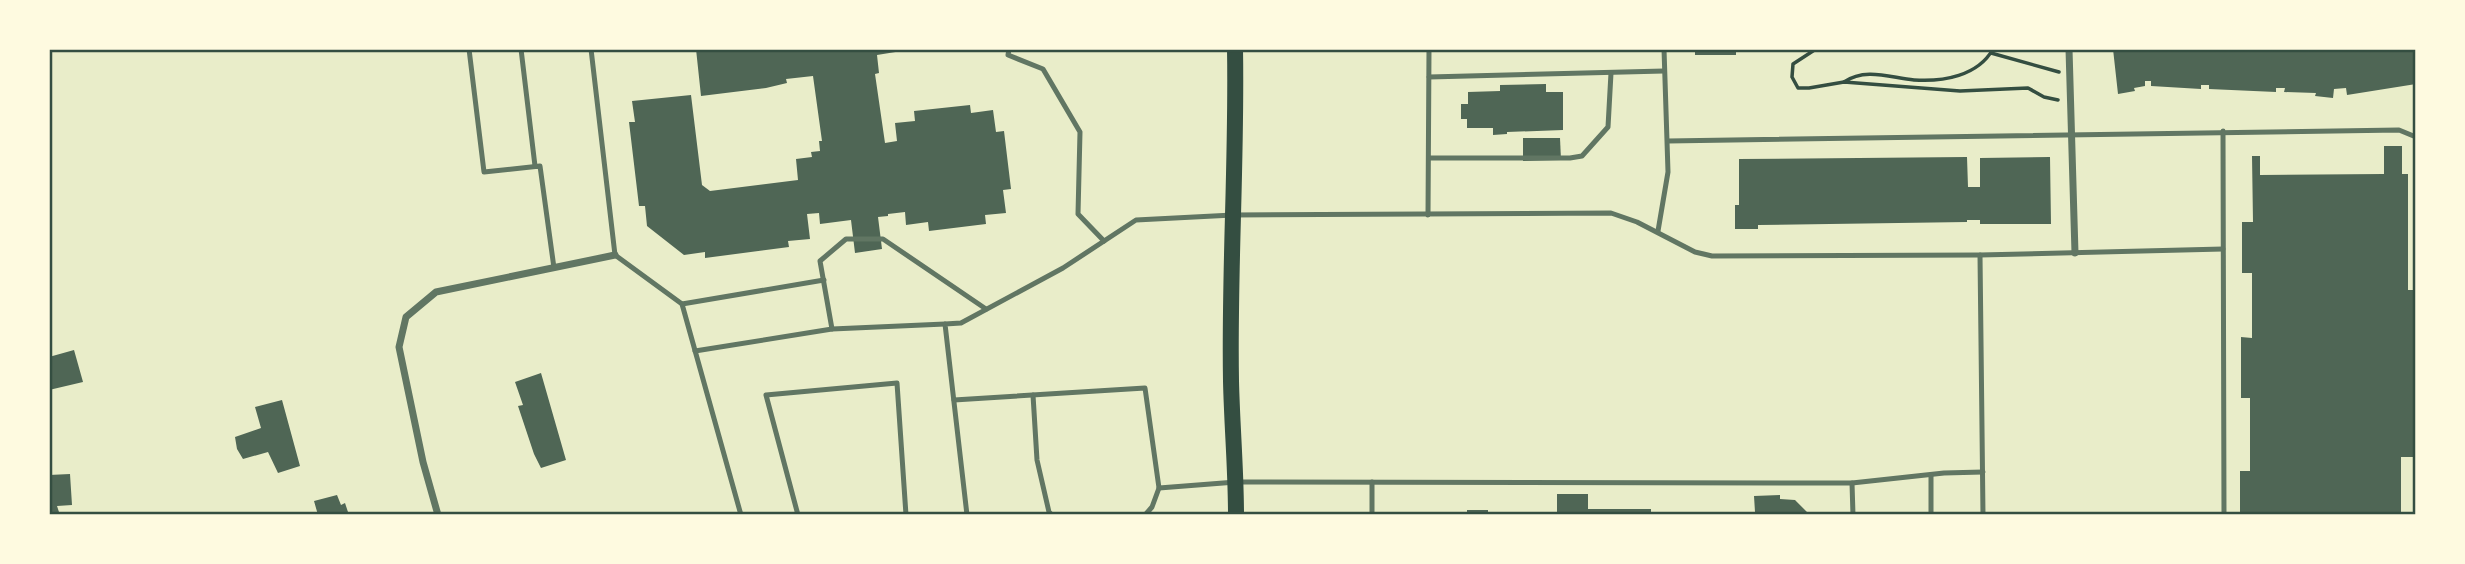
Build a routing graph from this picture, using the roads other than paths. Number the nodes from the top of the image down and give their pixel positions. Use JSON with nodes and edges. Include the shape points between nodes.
{"nodes":[{"id":1,"x":469,"y":49,"type":"edge"},
{"id":2,"x":521,"y":49,"type":"edge"},
{"id":3,"x":591,"y":49,"type":"edge"},
{"id":4,"x":1009,"y":49,"type":"edge"},
{"id":5,"x":1235,"y":49,"type":"edge"},
{"id":6,"x":1429,"y":49,"type":"edge"},
{"id":7,"x":1664,"y":49,"type":"edge"},
{"id":8,"x":2068,"y":49,"type":"edge"},
{"id":9,"x":1664,"y":71,"type":"junction"},
{"id":10,"x":1611,"y":72,"type":"junction"},
{"id":11,"x":1429,"y":77,"type":"junction"},
{"id":12,"x":2223,"y":131,"type":"junction"},
{"id":13,"x":2073,"y":135,"type":"junction"},
{"id":14,"x":2416,"y":136,"type":"edge"},
{"id":15,"x":1668,"y":141,"type":"junction"},
{"id":16,"x":1429,"y":158,"type":"junction"},
{"id":17,"x":535,"y":166,"type":"junction"},
{"id":18,"x":1233,"y":215,"type":"junction"},
{"id":19,"x":1428,"y":215,"type":"junction"},
{"id":20,"x":1658,"y":231,"type":"junction"},
{"id":21,"x":1104,"y":241,"type":"junction"},
{"id":22,"x":2223,"y":249,"type":"junction"},
{"id":23,"x":2075,"y":253,"type":"junction"},
{"id":24,"x":615,"y":255,"type":"junction"},
{"id":25,"x":1980,"y":255,"type":"junction"},
{"id":26,"x":554,"y":268,"type":"junction"},
{"id":27,"x":824,"y":280,"type":"junction"},
{"id":28,"x":682,"y":304,"type":"junction"},
{"id":29,"x":986,"y":309,"type":"junction"},
{"id":30,"x":945,"y":324,"type":"junction"},
{"id":31,"x":832,"y":329,"type":"junction"},
{"id":32,"x":695,"y":351,"type":"junction"},
{"id":33,"x":1033,"y":395,"type":"junction"},
{"id":34,"x":954,"y":400,"type":"junction"},
{"id":35,"x":1983,"y":472,"type":"junction"},
{"id":36,"x":1931,"y":475,"type":"junction"},
{"id":37,"x":1236,"y":482,"type":"junction"},
{"id":38,"x":1372,"y":482,"type":"junction"},
{"id":39,"x":1852,"y":483,"type":"junction"},
{"id":40,"x":1159,"y":488,"type":"junction"},
{"id":41,"x":438,"y":515,"type":"edge"},
{"id":42,"x":741,"y":515,"type":"edge"},
{"id":43,"x":798,"y":515,"type":"edge"},
{"id":44,"x":906,"y":515,"type":"edge"},
{"id":45,"x":967,"y":515,"type":"edge"},
{"id":46,"x":1052,"y":515,"type":"edge"},
{"id":47,"x":1145,"y":515,"type":"edge"},
{"id":48,"x":1236,"y":515,"type":"edge"},
{"id":49,"x":1372,"y":515,"type":"edge"},
{"id":50,"x":1853,"y":515,"type":"edge"},
{"id":51,"x":1931,"y":515,"type":"edge"},
{"id":52,"x":1983,"y":515,"type":"edge"},
{"id":53,"x":2224,"y":515,"type":"edge"}],
"edges":[{"from":1,"to":17,"type":"lane","via":[[484,173]]},
{"from":2,"to":17,"type":"lane"},
{"from":3,"to":24,"type":"lane"},
{"from":4,"to":21,"type":"lane","via":[[1008,55],[1043,69],[1080,132],[1078,214]]},
{"from":5,"to":18,"type":"main road"},
{"from":6,"to":11,"type":"lane"},
{"from":7,"to":9,"type":"lane"},
{"from":8,"to":13,"type":"street"},
{"from":9,"to":10,"type":"lane"},
{"from":9,"to":15,"type":"lane"},
{"from":10,"to":11,"type":"lane"},
{"from":10,"to":16,"type":"lane","via":[[1608,127],[1582,156]]},
{"from":11,"to":16,"type":"lane"},
{"from":12,"to":13,"type":"lane"},
{"from":12,"to":14,"type":"lane","via":[[2399,130]]},
{"from":12,"to":22,"type":"lane"},
{"from":13,"to":15,"type":"lane"},
{"from":13,"to":23,"type":"street"},
{"from":15,"to":20,"type":"lane"},
{"from":16,"to":19,"type":"lane"},
{"from":17,"to":26,"type":"lane","via":[[540,166]]},
{"from":18,"to":19,"type":"lane"},
{"from":18,"to":21,"type":"lane","via":[[1136,220]]},
{"from":18,"to":37,"type":"main road","via":[[1231,380]]},
{"from":19,"to":20,"type":"lane","via":[[1611,214]]},
{"from":20,"to":25,"type":"lane","via":[[1695,252],[1712,256]]},
{"from":21,"to":29,"type":"lane"},
{"from":22,"to":23,"type":"lane"},
{"from":22,"to":53,"type":"lane"},
{"from":23,"to":25,"type":"lane"},
{"from":24,"to":26,"type":"street"},
{"from":24,"to":28,"type":"lane"},
{"from":25,"to":35,"type":"lane"},
{"from":26,"to":41,"type":"street","via":[[436,292],[406,317],[399,347]]},
{"from":27,"to":28,"type":"lane"},
{"from":27,"to":29,"type":"lane","via":[[821,261],[846,239],[883,239]]},
{"from":27,"to":31,"type":"lane"},
{"from":28,"to":32,"type":"lane"},
{"from":29,"to":30,"type":"lane","via":[[961,323]]},
{"from":30,"to":31,"type":"lane"},
{"from":30,"to":34,"type":"lane"},
{"from":31,"to":32,"type":"lane"},
{"from":32,"to":42,"type":"lane"},
{"from":33,"to":34,"type":"lane"},
{"from":33,"to":40,"type":"lane","via":[[1145,388]]},
{"from":33,"to":46,"type":"lane","via":[[1037,460]]},
{"from":34,"to":45,"type":"lane"},
{"from":35,"to":36,"type":"lane"},
{"from":35,"to":52,"type":"lane"},
{"from":36,"to":39,"type":"lane"},
{"from":36,"to":51,"type":"lane"},
{"from":37,"to":38,"type":"lane"},
{"from":37,"to":40,"type":"lane"},
{"from":37,"to":48,"type":"main road"},
{"from":38,"to":39,"type":"lane"},
{"from":38,"to":49,"type":"lane"},
{"from":39,"to":50,"type":"lane"},
{"from":40,"to":47,"type":"lane"},
{"from":43,"to":44,"type":"lane","via":[[766,395],[897,383]]}]}
